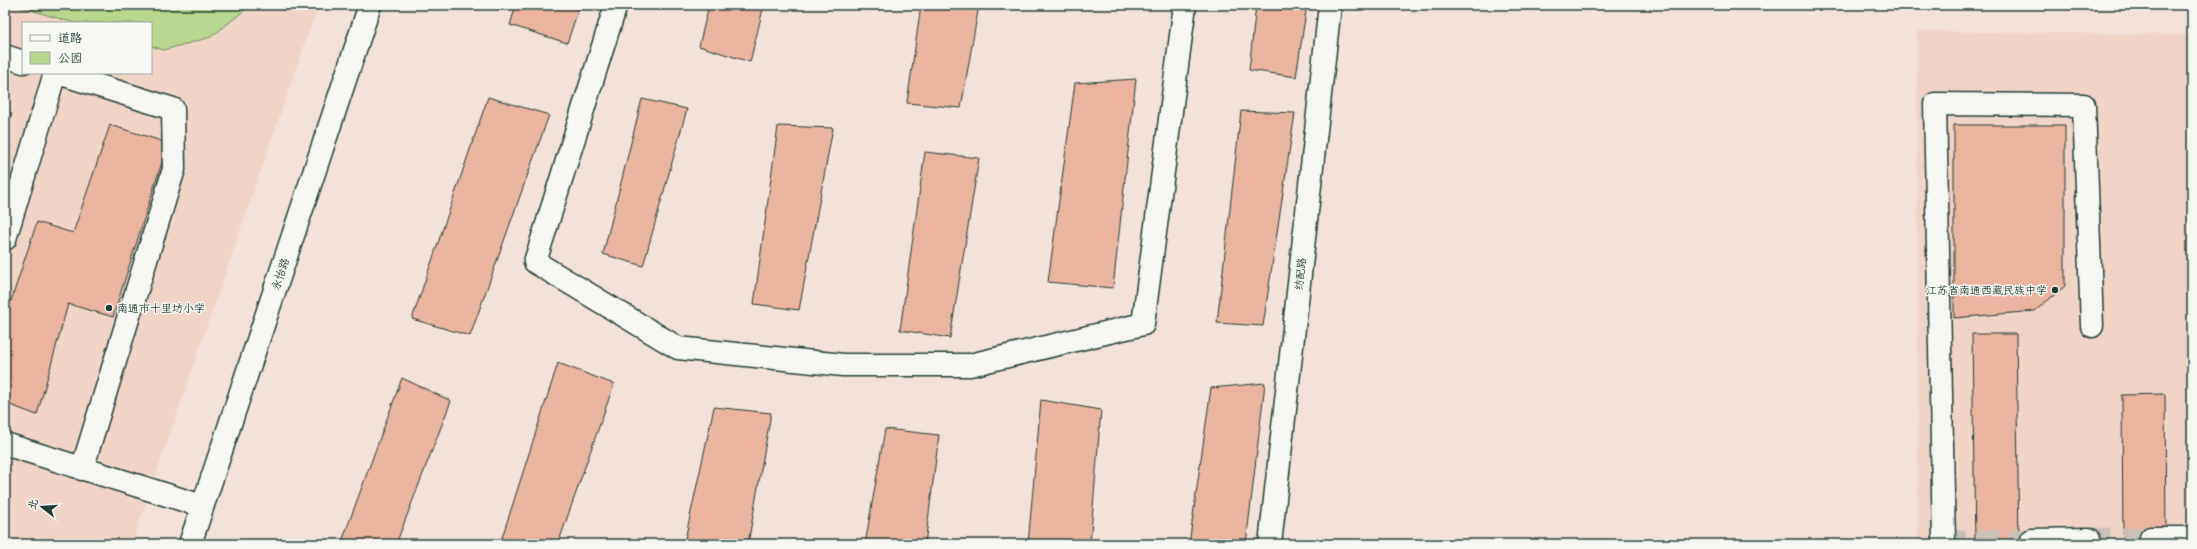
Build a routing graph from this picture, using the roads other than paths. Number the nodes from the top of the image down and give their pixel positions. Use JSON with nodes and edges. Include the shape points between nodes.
{"nodes":[{"id":1,"x":370,"y":5,"type":"edge"},
{"id":2,"x":616,"y":5,"type":"edge"},
{"id":3,"x":1185,"y":5,"type":"edge"},
{"id":4,"x":1330,"y":5,"type":"edge"},
{"id":5,"x":5,"y":56,"type":"edge"},
{"id":6,"x":22,"y":62,"type":"edge"},
{"id":7,"x":55,"y":74,"type":"edge"},
{"id":8,"x":61,"y":74,"type":"edge"},
{"id":9,"x":5,"y":239,"type":"edge"},
{"id":10,"x":2092,"y":326,"type":"dead end"},
{"id":11,"x":5,"y":444,"type":"edge"},
{"id":12,"x":82,"y":469,"type":"junction"},
{"id":13,"x":202,"y":506,"type":"junction"},
{"id":14,"x":2151,"y":538,"type":"tunnel mouth"},
{"id":15,"x":2192,"y":538,"type":"edge"},
{"id":16,"x":2089,"y":539,"type":"tunnel mouth"},
{"id":17,"x":2032,"y":540,"type":"dead end"},
{"id":18,"x":1944,"y":541,"type":"dead end"},
{"id":19,"x":190,"y":544,"type":"edge"},
{"id":20,"x":1270,"y":544,"type":"edge"}],
"edges":[{"from":1,"to":13,"type":"street","name":"永怡路"},
{"from":2,"to":3,"type":"street","via":[[535,262],[678,348],[843,365],[970,365],[1143,324]]},
{"from":4,"to":20,"type":"street","name":"纺配路"},
{"from":5,"to":6,"type":"street"},
{"from":7,"to":9,"type":"street"},
{"from":8,"to":12,"type":"street","via":[[173,109],[174,169]]},
{"from":10,"to":18,"type":"street","via":[[2084,105],[1935,104]]},
{"from":11,"to":12,"type":"street"},
{"from":12,"to":13,"type":"street"},
{"from":13,"to":19,"type":"street","name":"永怡路"},
{"from":14,"to":15,"type":"street"},
{"from":16,"to":17,"type":"street"}]}
